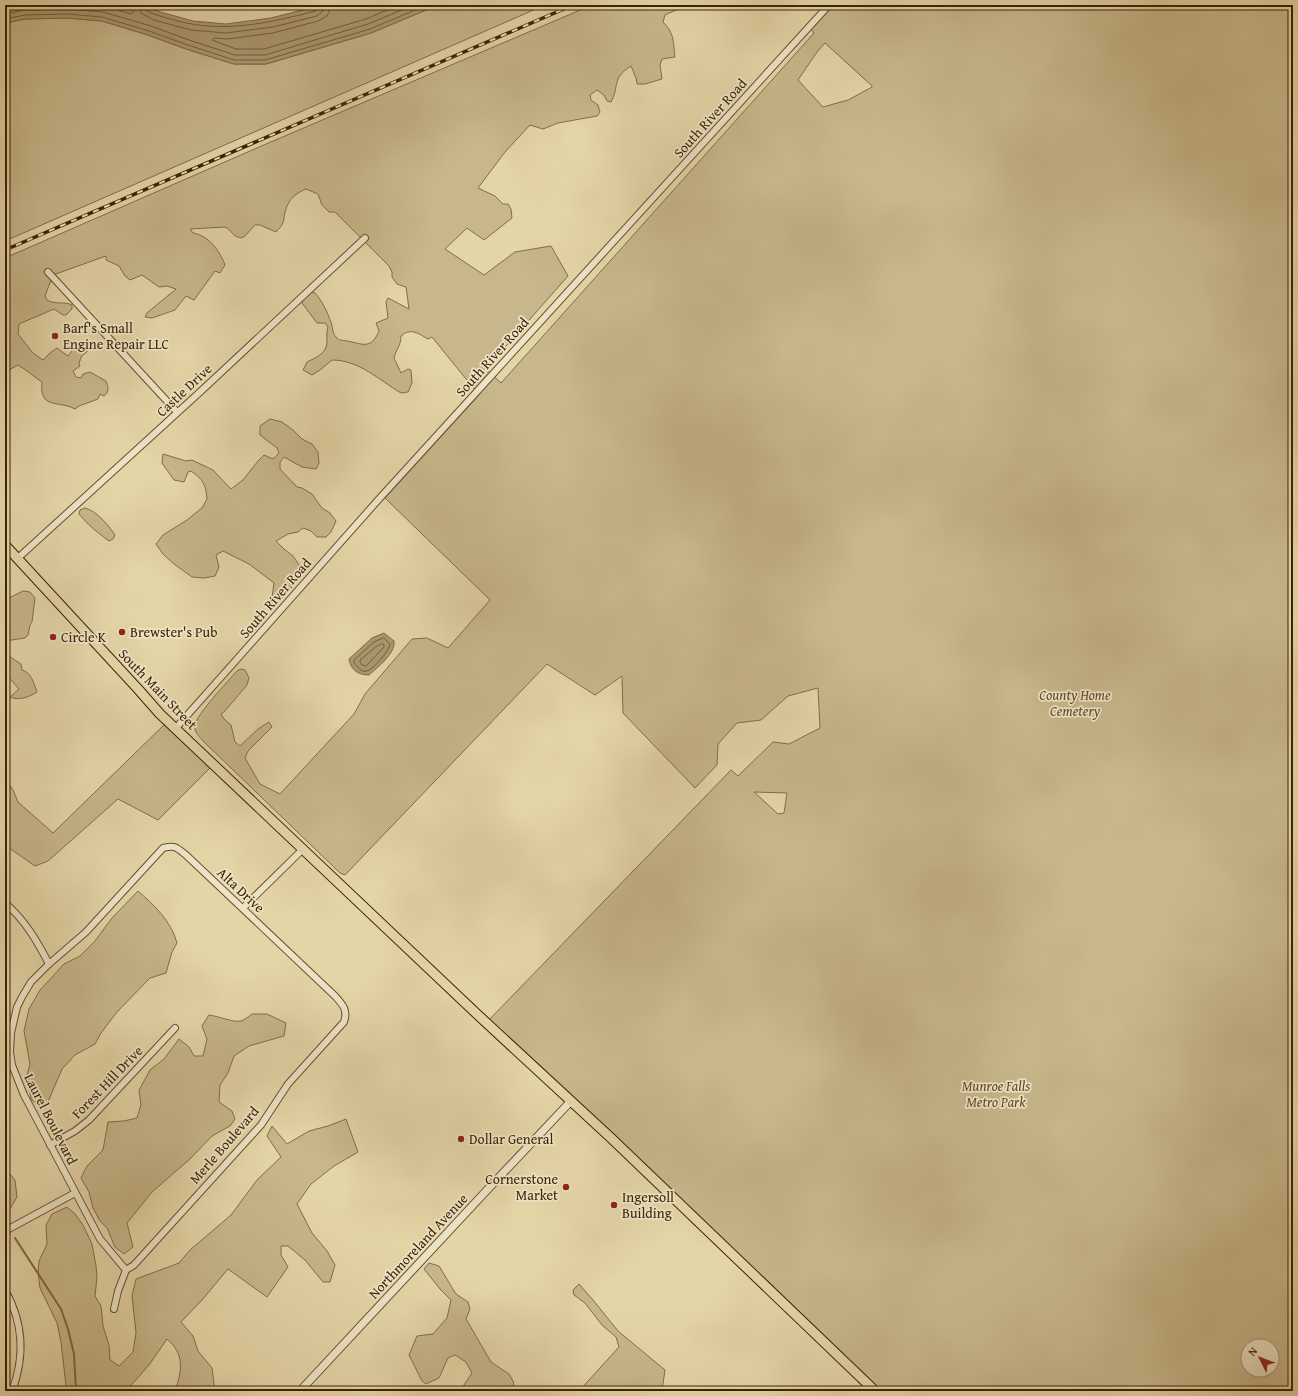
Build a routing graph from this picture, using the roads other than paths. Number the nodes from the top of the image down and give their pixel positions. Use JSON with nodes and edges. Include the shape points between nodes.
{"nodes":[{"id":1,"x":829,"y":5,"type":"edge"},
{"id":2,"x":366,"y":238,"type":"dead end"},
{"id":3,"x":48,"y":272,"type":"dead end"},
{"id":4,"x":177,"y":412,"type":"junction"},
{"id":5,"x":5,"y":545,"type":"edge"},
{"id":6,"x":18,"y":558,"type":"junction"},
{"id":7,"x":175,"y":729,"type":"junction"},
{"id":8,"x":303,"y":849,"type":"junction"},
{"id":9,"x":144,"y":868,"type":"joint"},
{"id":10,"x":5,"y":903,"type":"edge"},
{"id":11,"x":243,"y":908,"type":"junction"},
{"id":12,"x":49,"y":964,"type":"junction"},
{"id":13,"x":319,"y":980,"type":"joint"},
{"id":14,"x":174,"y":1028,"type":"dead end"},
{"id":15,"x":571,"y":1102,"type":"junction"},
{"id":16,"x":50,"y":1145,"type":"junction"},
{"id":17,"x":75,"y":1193,"type":"junction"},
{"id":18,"x":5,"y":1231,"type":"edge"},
{"id":19,"x":126,"y":1270,"type":"junction"},
{"id":20,"x":5,"y":1290,"type":"edge"},
{"id":21,"x":114,"y":1309,"type":"dead end"},
{"id":22,"x":12,"y":1391,"type":"edge"},
{"id":23,"x":300,"y":1391,"type":"edge"},
{"id":24,"x":875,"y":1391,"type":"edge"}],
"edges":[{"from":1,"to":7,"type":"street","name":"South River Road","via":[[369,510]]},
{"from":2,"to":4,"type":"street","name":"Castle Drive"},
{"from":3,"to":4,"type":"street"},
{"from":4,"to":6,"type":"street","name":"Castle Drive"},
{"from":5,"to":6,"type":"main road","name":"South Main Street"},
{"from":6,"to":7,"type":"main road","name":"South Main Street"},
{"from":7,"to":8,"type":"main road","name":"South Main Street"},
{"from":8,"to":11,"type":"street"},
{"from":8,"to":15,"type":"main road","name":"South Main Street"},
{"from":9,"to":11,"type":"street","name":"Alta Drive","via":[[163,848],[177,848]]},
{"from":9,"to":12,"type":"street","name":"Laurel Boulevard","via":[[86,932]]},
{"from":10,"to":12,"type":"street","via":[[23,921]]},
{"from":11,"to":13,"type":"street","name":"Alta Drive"},
{"from":12,"to":16,"type":"street","name":"Laurel Boulevard","via":[[31,982],[22,996],[12,1026],[10,1048],[12,1065],[19,1084]]},
{"from":13,"to":19,"type":"street","name":"Merle Boulevard","via":[[344,1005],[344,1022],[288,1084],[261,1125],[134,1265]]},
{"from":14,"to":16,"type":"street","name":"Forest Hill Drive","via":[[89,1120]]},
{"from":15,"to":23,"type":"street","name":"Northmoreland Avenue"},
{"from":15,"to":24,"type":"main road","name":"South Main Street"},
{"from":16,"to":17,"type":"street","name":"Laurel Boulevard"},
{"from":17,"to":18,"type":"street"},
{"from":17,"to":19,"type":"street","name":"Laurel Boulevard","via":[[100,1239]]},
{"from":19,"to":21,"type":"street","name":"Merle Boulevard"},
{"from":20,"to":22,"type":"street","via":[[16,1314],[21,1342],[18,1372]]}]}
